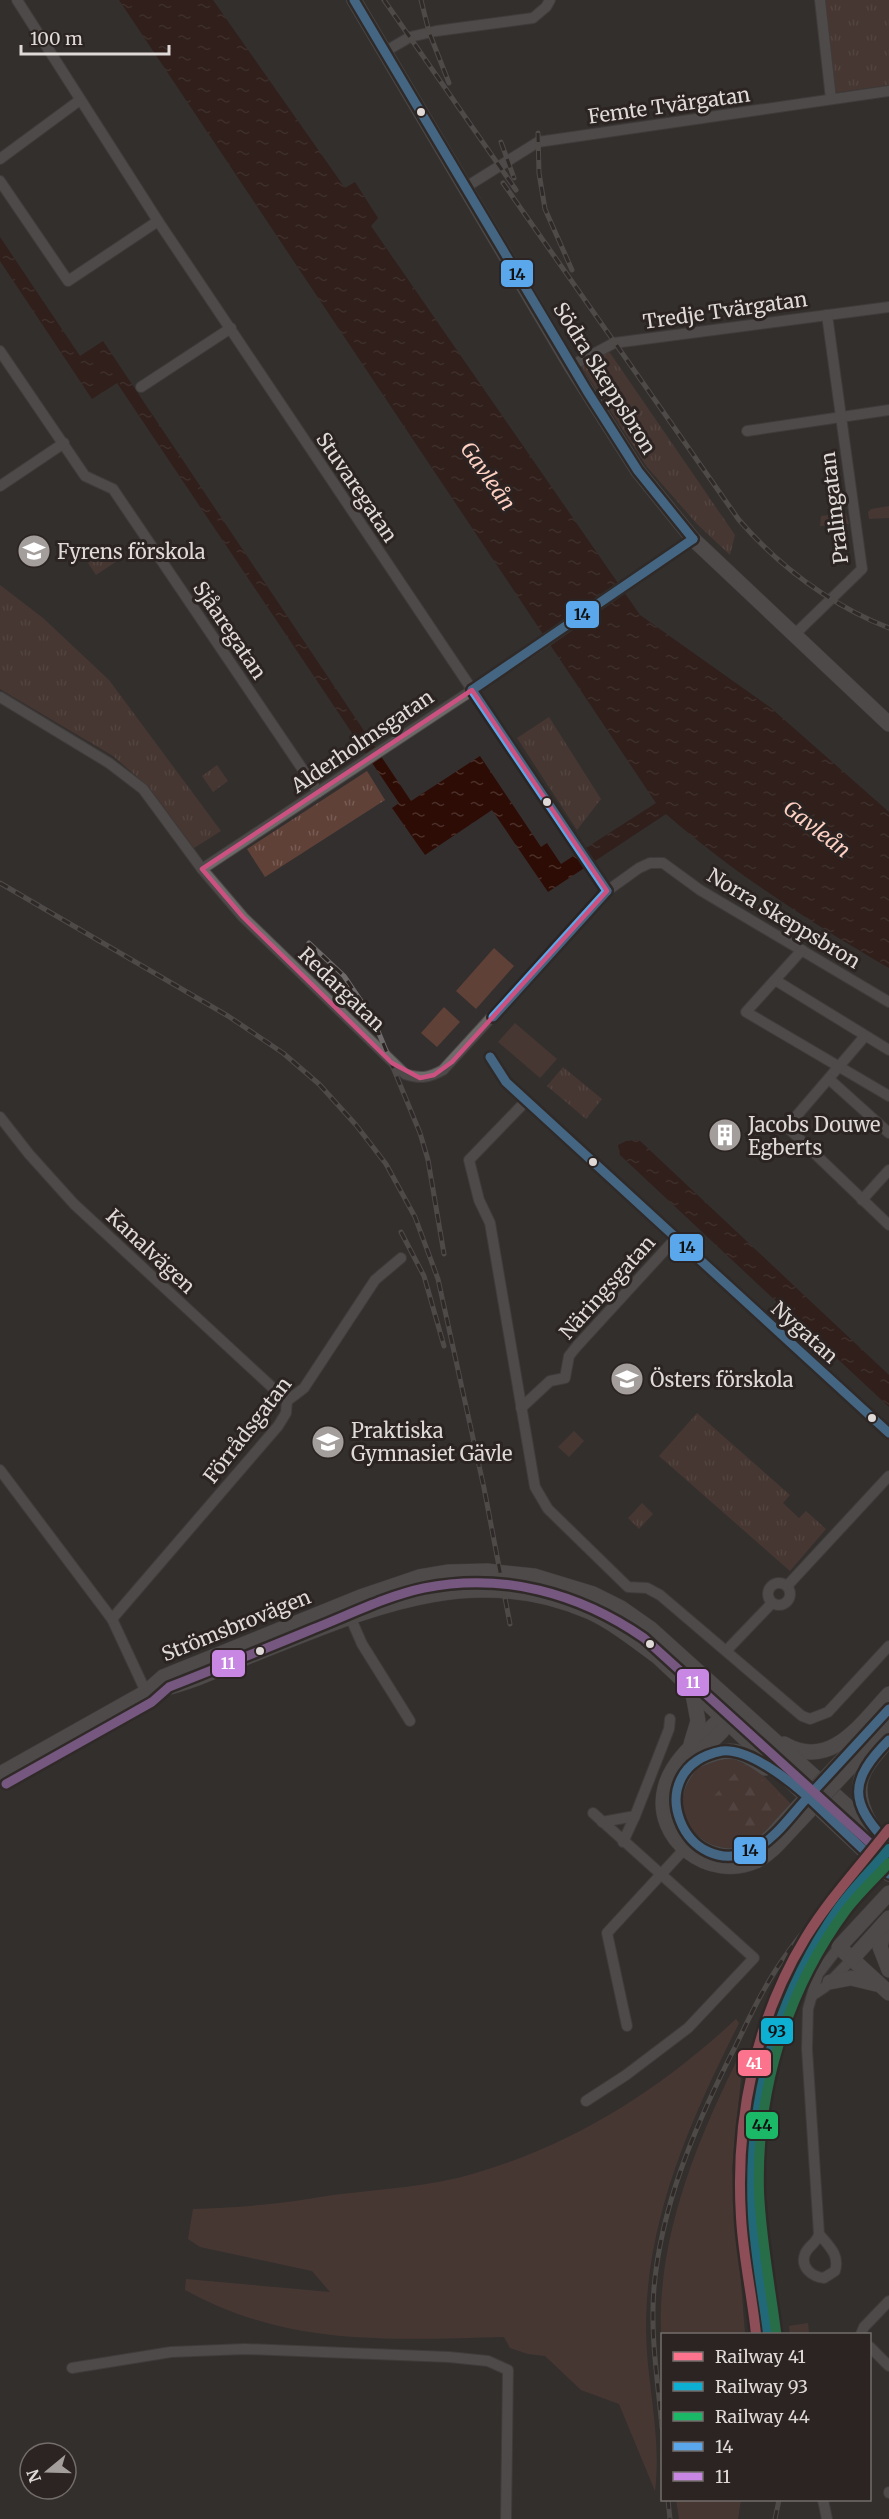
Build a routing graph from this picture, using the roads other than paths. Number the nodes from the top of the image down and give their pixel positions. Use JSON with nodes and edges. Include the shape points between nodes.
{"nodes":[{"id":1,"x":17,"y":0,"type":"edge"},
{"id":2,"x":354,"y":0,"type":"edge"},
{"id":3,"x":549,"y":0,"type":"edge"},
{"id":4,"x":820,"y":0,"type":"edge"},
{"id":5,"x":386,"y":51,"type":"junction"},
{"id":6,"x":889,"y":91,"type":"edge"},
{"id":7,"x":831,"y":99,"type":"junction"},
{"id":8,"x":80,"y":100,"type":"junction"},
{"id":9,"x":0,"y":159,"type":"edge"},
{"id":10,"x":0,"y":180,"type":"edge"},
{"id":11,"x":466,"y":187,"type":"junction"},
{"id":12,"x":158,"y":221,"type":"junction"},
{"id":13,"x":889,"y":307,"type":"edge"},
{"id":14,"x":827,"y":315,"type":"junction"},
{"id":15,"x":231,"y":328,"type":"junction"},
{"id":16,"x":0,"y":351,"type":"edge"},
{"id":17,"x":571,"y":366,"type":"junction"},
{"id":18,"x":141,"y":387,"type":"dead end"},
{"id":19,"x":889,"y":410,"type":"edge"},
{"id":20,"x":841,"y":417,"type":"junction"},
{"id":21,"x":747,"y":431,"type":"dead end"},
{"id":22,"x":64,"y":443,"type":"junction"},
{"id":23,"x":0,"y":486,"type":"edge"},
{"id":24,"x":693,"y":539,"type":"junction"},
{"id":25,"x":795,"y":635,"type":"junction"},
{"id":26,"x":472,"y":690,"type":"junction"},
{"id":27,"x":0,"y":697,"type":"edge"},
{"id":28,"x":889,"y":724,"type":"edge"},
{"id":29,"x":318,"y":792,"type":"junction"},
{"id":30,"x":663,"y":863,"type":"joint"},
{"id":31,"x":202,"y":869,"type":"junction"},
{"id":32,"x":607,"y":891,"type":"junction"},
{"id":33,"x":802,"y":950,"type":"junction"},
{"id":34,"x":775,"y":980,"type":"junction"},
{"id":35,"x":889,"y":1002,"type":"edge"},
{"id":36,"x":865,"y":1036,"type":"junction"},
{"id":37,"x":889,"y":1050,"type":"edge"},
{"id":38,"x":490,"y":1057,"type":"dead end"},
{"id":39,"x":839,"y":1066,"type":"junction"},
{"id":40,"x":829,"y":1079,"type":"junction"},
{"id":41,"x":889,"y":1096,"type":"edge"},
{"id":42,"x":526,"y":1101,"type":"junction"},
{"id":43,"x":0,"y":1117,"type":"edge"},
{"id":44,"x":889,"y":1133,"type":"edge"},
{"id":45,"x":889,"y":1170,"type":"edge"},
{"id":46,"x":862,"y":1200,"type":"junction"},
{"id":47,"x":889,"y":1225,"type":"edge"},
{"id":48,"x":676,"y":1238,"type":"junction"},
{"id":49,"x":401,"y":1258,"type":"dead end"},
{"id":50,"x":287,"y":1401,"type":"junction"},
{"id":51,"x":521,"y":1408,"type":"junction"},
{"id":52,"x":889,"y":1433,"type":"edge"},
{"id":53,"x":0,"y":1470,"type":"edge"},
{"id":54,"x":889,"y":1476,"type":"edge"},
{"id":55,"x":347,"y":1611,"type":"junction"},
{"id":56,"x":112,"y":1619,"type":"junction"},
{"id":57,"x":889,"y":1646,"type":"edge"},
{"id":58,"x":727,"y":1650,"type":"junction"},
{"id":59,"x":692,"y":1689,"type":"junction"},
{"id":60,"x":146,"y":1692,"type":"junction"},
{"id":61,"x":889,"y":1694,"type":"edge"},
{"id":62,"x":738,"y":1706,"type":"junction"},
{"id":63,"x":889,"y":1709,"type":"edge"},
{"id":64,"x":670,"y":1719,"type":"dead end"},
{"id":65,"x":725,"y":1720,"type":"junction"},
{"id":66,"x":410,"y":1721,"type":"dead end"},
{"id":67,"x":889,"y":1725,"type":"edge"},
{"id":68,"x":763,"y":1731,"type":"junction"},
{"id":69,"x":889,"y":1740,"type":"edge"},
{"id":70,"x":691,"y":1756,"type":"junction"},
{"id":71,"x":848,"y":1762,"type":"junction"},
{"id":72,"x":0,"y":1774,"type":"edge"},
{"id":73,"x":797,"y":1787,"type":"junction"},
{"id":74,"x":593,"y":1813,"type":"dead end"},
{"id":75,"x":635,"y":1816,"type":"junction"},
{"id":76,"x":602,"y":1822,"type":"junction"},
{"id":77,"x":876,"y":1832,"type":"junction"},
{"id":78,"x":623,"y":1842,"type":"junction"},
{"id":79,"x":889,"y":1844,"type":"edge"},
{"id":80,"x":688,"y":1845,"type":"junction"},
{"id":81,"x":889,"y":1874,"type":"edge"},
{"id":82,"x":661,"y":1875,"type":"junction"},
{"id":83,"x":889,"y":1893,"type":"edge"},
{"id":84,"x":888,"y":1919,"type":"edge"},
{"id":85,"x":844,"y":1942,"type":"junction"},
{"id":86,"x":856,"y":1953,"type":"junction"},
{"id":87,"x":889,"y":1970,"type":"edge"},
{"id":88,"x":830,"y":1982,"type":"junction"},
{"id":89,"x":884,"y":1989,"type":"edge"},
{"id":90,"x":813,"y":1995,"type":"junction"},
{"id":91,"x":627,"y":2026,"type":"dead end"},
{"id":92,"x":586,"y":2101,"type":"dead end"},
{"id":93,"x":819,"y":2234,"type":"dead end"},
{"id":94,"x":889,"y":2301,"type":"edge"},
{"id":95,"x":861,"y":2333,"type":"edge"},
{"id":96,"x":871,"y":2348,"type":"edge"},
{"id":97,"x":889,"y":2366,"type":"edge"},
{"id":98,"x":72,"y":2368,"type":"dead end"},
{"id":99,"x":823,"y":2501,"type":"edge"},
{"id":100,"x":506,"y":2519,"type":"edge"},
{"id":101,"x":827,"y":2519,"type":"edge"}],
"edges":[{"from":1,"to":8,"type":"street"},
{"from":2,"to":5,"type":"main road","name":"Södra Skeppsbron"},
{"from":3,"to":5,"type":"street","via":[[533,18],[436,30],[410,37]]},
{"from":4,"to":7,"type":"street"},
{"from":5,"to":11,"type":"main road","name":"Södra Skeppsbron"},
{"from":6,"to":7,"type":"street","name":"Femte Tvärgatan"},
{"from":7,"to":11,"type":"street","name":"Femte Tvärgatan","via":[[538,142]]},
{"from":8,"to":9,"type":"street"},
{"from":8,"to":12,"type":"street","name":"Stuvaregatan"},
{"from":10,"to":12,"type":"street","via":[[68,280]]},
{"from":11,"to":17,"type":"main road","name":"Södra Skeppsbron"},
{"from":12,"to":15,"type":"street","name":"Stuvaregatan"},
{"from":13,"to":14,"type":"street","name":"Tredje Tvärgatan"},
{"from":14,"to":17,"type":"street","name":"Tredje Tvärgatan","via":[[614,343]]},
{"from":14,"to":20,"type":"street","name":"Pralingatan"},
{"from":15,"to":18,"type":"street"},
{"from":15,"to":26,"type":"street","name":"Stuvaregatan"},
{"from":16,"to":22,"type":"street","name":"Sjåaregatan"},
{"from":17,"to":24,"type":"main road","name":"Södra Skeppsbron","via":[[638,471]]},
{"from":19,"to":20,"type":"street"},
{"from":20,"to":21,"type":"street"},
{"from":20,"to":25,"type":"street","name":"Pralingatan","via":[[862,569]]},
{"from":22,"to":23,"type":"street"},
{"from":22,"to":29,"type":"street","name":"Sjåaregatan","via":[[85,476],[112,489]]},
{"from":24,"to":25,"type":"main road","name":"Södra Skeppsbron"},
{"from":24,"to":26,"type":"street","name":"Alderholmsgatan"},
{"from":25,"to":28,"type":"main road","name":"Södra Skeppsbron"},
{"from":26,"to":29,"type":"street","name":"Alderholmsgatan"},
{"from":26,"to":32,"type":"street","name":"Stuvaregatan"},
{"from":27,"to":31,"type":"street","name":"Redargatan","via":[[109,763],[143,789]]},
{"from":29,"to":31,"type":"street","name":"Alderholmsgatan"},
{"from":30,"to":32,"type":"street","name":"Redargatan","via":[[639,868]]},
{"from":30,"to":33,"type":"street","name":"Norra Skeppsbron","via":[[700,890]]},
{"from":31,"to":32,"type":"street","name":"Redargatan","via":[[243,917],[392,1063],[405,1074],[420,1078],[434,1075],[452,1062]]},
{"from":33,"to":34,"type":"street"},
{"from":33,"to":35,"type":"street","name":"Norra Skeppsbron"},
{"from":34,"to":36,"type":"street"},
{"from":34,"to":39,"type":"street","via":[[746,1012]]},
{"from":36,"to":37,"type":"street"},
{"from":36,"to":39,"type":"street"},
{"from":38,"to":42,"type":"street","name":"Nygatan","via":[[506,1082]]},
{"from":39,"to":40,"type":"street"},
{"from":39,"to":41,"type":"street"},
{"from":40,"to":44,"type":"street"},
{"from":40,"to":46,"type":"street","via":[[787,1128]]},
{"from":42,"to":48,"type":"street","name":"Nygatan"},
{"from":42,"to":51,"type":"street","via":[[469,1160],[479,1200],[490,1222]]},
{"from":43,"to":50,"type":"street","name":"Kanalvägen","via":[[74,1204]]},
{"from":45,"to":46,"type":"street"},
{"from":46,"to":47,"type":"street"},
{"from":48,"to":51,"type":"street","name":"Näringsgatan","via":[[577,1346],[566,1365],[565,1378],[550,1381]]},
{"from":48,"to":52,"type":"street","name":"Nygatan"},
{"from":49,"to":50,"type":"street","name":"Förrådsgatan","via":[[375,1280],[304,1388]]},
{"from":50,"to":56,"type":"street","name":"Förrådsgatan","via":[[286,1413],[278,1426]]},
{"from":51,"to":58,"type":"street","via":[[535,1487],[548,1509],[628,1587],[647,1588],[660,1594]]},
{"from":53,"to":56,"type":"street"},
{"from":54,"to":58,"type":"street","via":[[787,1586],[787,1602],[780,1606],[772,1604]]},
{"from":55,"to":59,"type":"main road","name":"Strömsbrovägen","via":[[441,1592],[514,1590],[590,1612],[633,1638]]},
{"from":55,"to":60,"type":"main road","name":"Strömsbrovägen","via":[[167,1689]]},
{"from":55,"to":62,"type":"main road","name":"Strömsbrovägen","via":[[419,1577],[488,1571],[542,1578],[621,1608],[676,1650]]},
{"from":55,"to":66,"type":"street","via":[[362,1644]]},
{"from":56,"to":60,"type":"street"},
{"from":57,"to":58,"type":"street","via":[[828,1712],[810,1719]]},
{"from":59,"to":65,"type":"main road","name":"Strömsbrovägen"},
{"from":59,"to":70,"type":"main road","via":[[698,1721]]},
{"from":60,"to":72,"type":"main road","name":"Strömsbrovägen"},
{"from":61,"to":68,"type":"main road","via":[[840,1744],[824,1751],[797,1750]]},
{"from":62,"to":65,"type":"main road"},
{"from":62,"to":68,"type":"main road","name":"Strömsbrovägen"},
{"from":63,"to":71,"type":"main road"},
{"from":64,"to":75,"type":"street"},
{"from":65,"to":70,"type":"main road"},
{"from":65,"to":73,"type":"main road","name":"Strömsbrovägen"},
{"from":67,"to":71,"type":"main road"},
{"from":68,"to":77,"type":"main road","name":"Strömsbrovägen"},
{"from":69,"to":77,"type":"main road","via":[[860,1777],[860,1797]]},
{"from":70,"to":73,"type":"main road","via":[[744,1752]]},
{"from":70,"to":80,"type":"main road","via":[[680,1779],[675,1805]]},
{"from":71,"to":80,"type":"main road","bridge":true,"via":[[786,1828],[750,1852],[731,1856]]},
{"from":73,"to":81,"type":"main road","name":"Strömsbrovägen"},
{"from":74,"to":76,"type":"street"},
{"from":75,"to":76,"type":"street"},
{"from":75,"to":78,"type":"street"},
{"from":76,"to":78,"type":"street"},
{"from":77,"to":79,"type":"main road","name":"Strömsbrovägen"},
{"from":78,"to":82,"type":"street"},
{"from":80,"to":82,"type":"street"},
{"from":82,"to":91,"type":"street","via":[[607,1932]]},
{"from":82,"to":92,"type":"street","via":[[754,1958],[688,2028]]},
{"from":83,"to":85,"type":"main road"},
{"from":84,"to":86,"type":"main road"},
{"from":84,"to":87,"type":"main road","via":[[879,1947]]},
{"from":85,"to":86,"type":"main road"},
{"from":85,"to":90,"type":"street","via":[[818,1974]]},
{"from":86,"to":87,"type":"main road"},
{"from":86,"to":88,"type":"street"},
{"from":86,"to":89,"type":"main road"},
{"from":88,"to":89,"type":"main road","via":[[852,1978]]},
{"from":88,"to":90,"type":"street"},
{"from":90,"to":93,"type":"street","via":[[808,2009],[807,2049]]},
{"from":94,"to":95,"type":"street"},
{"from":96,"to":97,"type":"street"},
{"from":98,"to":100,"type":"street","via":[[171,2352],[245,2349],[488,2361],[508,2370]]},
{"from":99,"to":101,"type":"street"}]}
